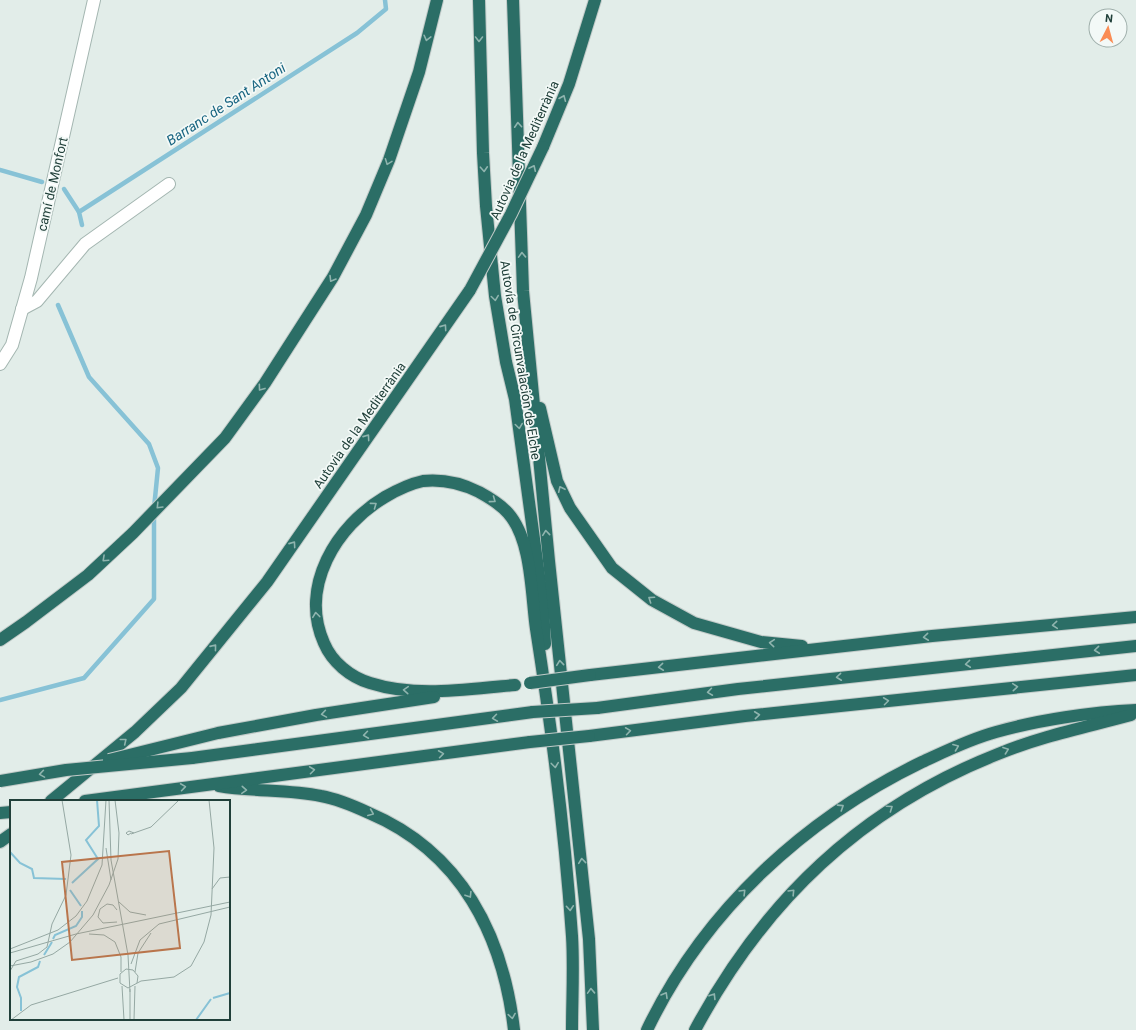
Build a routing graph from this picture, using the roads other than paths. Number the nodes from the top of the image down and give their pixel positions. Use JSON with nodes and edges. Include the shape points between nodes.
{"nodes":[{"id":1,"x":94,"y":0,"type":"edge"},
{"id":2,"x":437,"y":0,"type":"edge"},
{"id":3,"x":480,"y":0,"type":"edge"},
{"id":4,"x":513,"y":0,"type":"edge"},
{"id":5,"x":595,"y":0,"type":"edge"},
{"id":6,"x":169,"y":184,"type":"dead end"},
{"id":7,"x":22,"y":309,"type":"junction"},
{"id":8,"x":0,"y":364,"type":"edge"},
{"id":9,"x":529,"y":364,"type":"junction"},
{"id":10,"x":1136,"y":617,"type":"edge"},
{"id":11,"x":0,"y":640,"type":"edge"},
{"id":12,"x":1136,"y":646,"type":"edge"},
{"id":13,"x":825,"y":648,"type":"junction"},
{"id":14,"x":1136,"y":675,"type":"edge"},
{"id":15,"x":515,"y":685,"type":"junction"},
{"id":16,"x":547,"y":699,"type":"junction"},
{"id":17,"x":1136,"y":710,"type":"edge"},
{"id":18,"x":1136,"y":714,"type":"edge"},
{"id":19,"x":66,"y":770,"type":"junction"},
{"id":20,"x":0,"y":781,"type":"edge"},
{"id":21,"x":206,"y":784,"type":"junction"},
{"id":22,"x":52,"y":800,"type":"edge"},
{"id":23,"x":92,"y":800,"type":"edge"},
{"id":24,"x":10,"y":812,"type":"edge"},
{"id":25,"x":0,"y":813,"type":"edge"},
{"id":26,"x":10,"y":835,"type":"edge"},
{"id":27,"x":0,"y":842,"type":"edge"},
{"id":28,"x":514,"y":1030,"type":"edge"},
{"id":29,"x":572,"y":1030,"type":"edge"},
{"id":30,"x":593,"y":1030,"type":"edge"},
{"id":31,"x":647,"y":1030,"type":"edge"},
{"id":32,"x":695,"y":1030,"type":"edge"}],
"edges":[{"from":1,"to":7,"type":"street","name":"camí de Monfort"},
{"from":2,"to":11,"type":"highway","one_way":true,"via":[[416,78],[389,160],[366,215],[333,277],[266,382],[225,438],[133,533],[88,575]]},
{"from":3,"to":16,"type":"highway","name":"Autovía de Circunvalación de Elche","one_way":true,"via":[[479,58],[486,213],[495,296],[515,399],[543,605]]},
{"from":9,"to":4,"type":"highway","name":"Autovía de Circunvalación de Elche","one_way":true,"via":[[523,291]]},
{"from":22,"to":5,"type":"highway","name":"Autovia de la Mediterrània","one_way":true,"bridge":true,"via":[[135,732],[181,688],[267,582],[470,290],[543,147],[569,84]]},
{"from":6,"to":7,"type":"street","via":[[85,244],[37,301]]},
{"from":7,"to":8,"type":"street","name":"camí de Monfort","via":[[12,345]]},
{"from":13,"to":9,"type":"highway","one_way":true,"via":[[761,642],[694,623],[652,600],[612,568],[570,508],[558,481]]},
{"from":30,"to":9,"type":"highway","one_way":true,"via":[[589,938]]},
{"from":10,"to":13,"type":"highway","one_way":true},
{"from":12,"to":19,"type":"highway","one_way":true,"bridge":true,"via":[[785,683],[597,708],[533,712],[192,758]]},
{"from":13,"to":15,"type":"highway","one_way":true,"bridge":true},
{"from":21,"to":14,"type":"highway","one_way":true,"bridge":true,"via":[[746,716]]},
{"from":15,"to":16,"type":"highway","one_way":true,"via":[[427,692],[393,689],[366,682],[343,669],[328,653],[317,623],[319,576],[326,559],[359,516],[401,488],[423,482],[448,481],[494,499],[519,529],[526,556]]},
{"from":15,"to":19,"type":"highway","one_way":true,"bridge":true,"via":[[316,715],[218,733]]},
{"from":16,"to":29,"type":"highway","one_way":true,"via":[[572,939]]},
{"from":31,"to":17,"type":"highway","one_way":true,"via":[[676,976],[735,899],[782,852],[838,809],[912,767],[952,748],[996,732],[1094,714]]},
{"from":32,"to":18,"type":"highway","one_way":true,"via":[[736,960],[760,928],[819,864],[899,802],[929,785],[999,753]]},
{"from":19,"to":20,"type":"highway","one_way":true,"bridge":true},
{"from":23,"to":21,"type":"highway","one_way":true},
{"from":21,"to":28,"type":"highway","one_way":true,"via":[[242,790],[287,791],[322,796],[389,821],[418,840],[446,865],[468,892],[486,924],[499,955]]},
{"from":24,"to":25,"type":"highway"},
{"from":26,"to":27,"type":"highway"}]}
